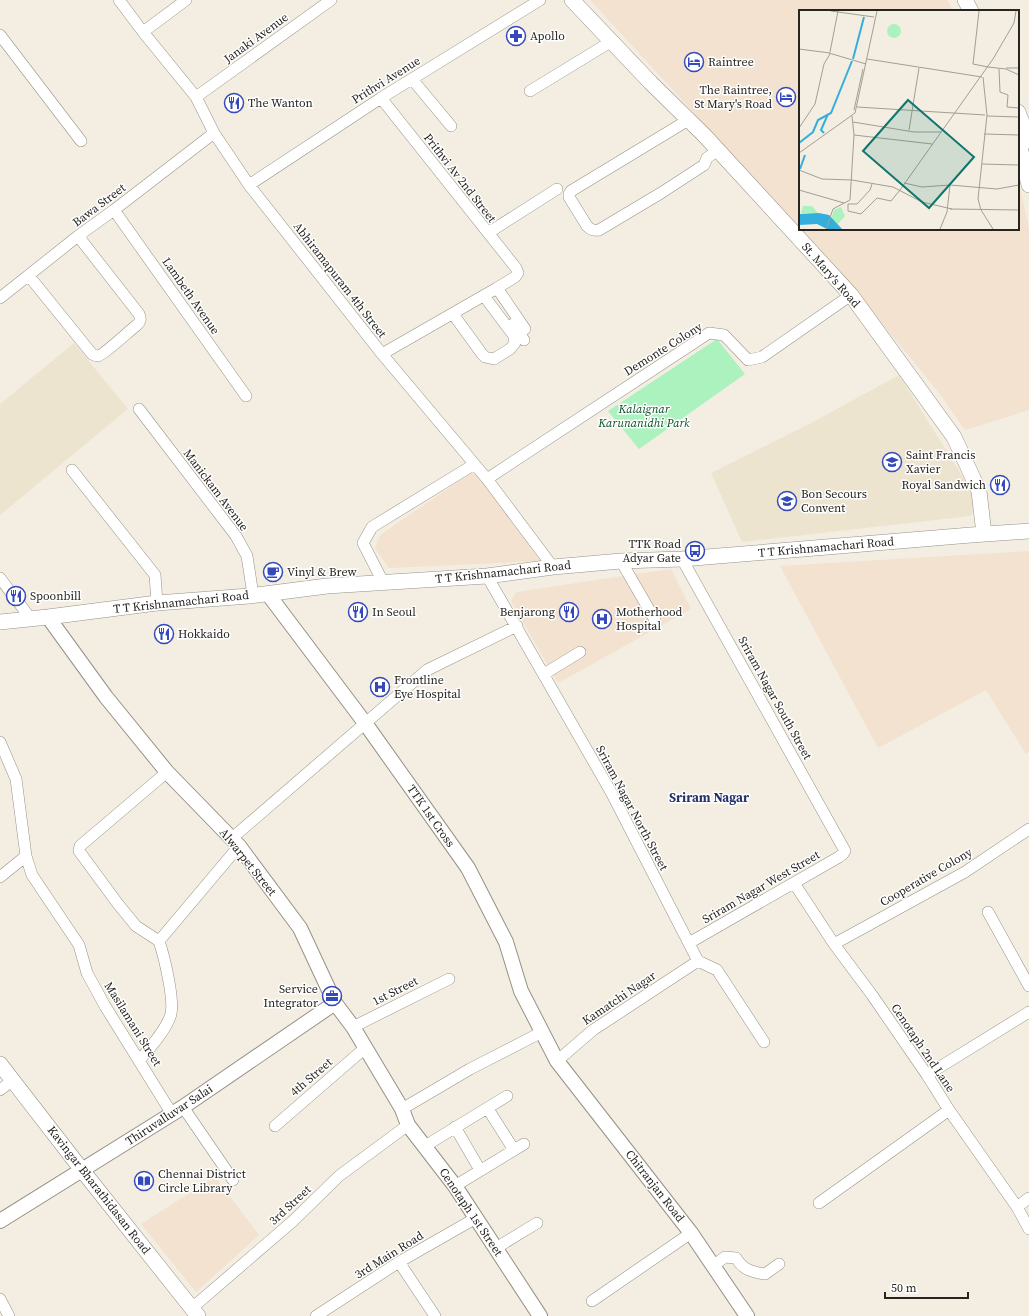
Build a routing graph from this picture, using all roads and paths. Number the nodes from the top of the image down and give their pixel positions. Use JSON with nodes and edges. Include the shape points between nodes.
{"nodes":[{"id":1,"x":119,"y":0,"type":"edge"},
{"id":2,"x":186,"y":0,"type":"edge"},
{"id":3,"x":331,"y":0,"type":"edge"},
{"id":4,"x":540,"y":0,"type":"edge"},
{"id":5,"x":572,"y":0,"type":"edge"},
{"id":6,"x":959,"y":0,"type":"edge"},
{"id":7,"x":965,"y":0,"type":"edge"},
{"id":8,"x":964,"y":10,"type":"edge"},
{"id":9,"x":970,"y":10,"type":"edge"},
{"id":10,"x":143,"y":32,"type":"junction"},
{"id":11,"x":0,"y":35,"type":"edge"},
{"id":12,"x":612,"y":41,"type":"junction"},
{"id":13,"x":412,"y":79,"type":"junction"},
{"id":14,"x":530,"y":91,"type":"dead end"},
{"id":15,"x":196,"y":97,"type":"junction"},
{"id":16,"x":381,"y":98,"type":"junction"},
{"id":17,"x":687,"y":120,"type":"junction"},
{"id":18,"x":1019,"y":120,"type":"edge"},
{"id":19,"x":451,"y":126,"type":"dead end"},
{"id":20,"x":214,"y":133,"type":"junction"},
{"id":21,"x":81,"y":141,"type":"dead end"},
{"id":22,"x":718,"y":150,"type":"junction"},
{"id":23,"x":1023,"y":151,"type":"edge"},
{"id":24,"x":249,"y":185,"type":"junction"},
{"id":25,"x":1029,"y":185,"type":"edge"},
{"id":26,"x":557,"y":189,"type":"dead end"},
{"id":27,"x":114,"y":210,"type":"junction"},
{"id":28,"x":488,"y":233,"type":"junction"},
{"id":29,"x":78,"y":236,"type":"junction"},
{"id":30,"x":29,"y":276,"type":"junction"},
{"id":31,"x":490,"y":292,"type":"junction"},
{"id":32,"x":851,"y":295,"type":"junction"},
{"id":33,"x":0,"y":298,"type":"edge"},
{"id":34,"x":453,"y":314,"type":"junction"},
{"id":35,"x":526,"y":337,"type":"dead end"},
{"id":36,"x":382,"y":354,"type":"junction"},
{"id":37,"x":246,"y":396,"type":"dead end"},
{"id":38,"x":139,"y":409,"type":"dead end"},
{"id":39,"x":473,"y":465,"type":"junction"},
{"id":40,"x":72,"y":470,"type":"dead end"},
{"id":41,"x":487,"y":479,"type":"junction"},
{"id":42,"x":1029,"y":531,"type":"edge"},
{"id":43,"x":984,"y":534,"type":"junction"},
{"id":44,"x":682,"y":559,"type":"junction"},
{"id":45,"x":621,"y":561,"type":"junction"},
{"id":46,"x":552,"y":566,"type":"junction"},
{"id":47,"x":487,"y":576,"type":"junction"},
{"id":48,"x":0,"y":578,"type":"edge"},
{"id":49,"x":383,"y":582,"type":"junction"},
{"id":50,"x":260,"y":594,"type":"junction"},
{"id":51,"x":157,"y":603,"type":"junction"},
{"id":52,"x":48,"y":617,"type":"junction"},
{"id":53,"x":31,"y":619,"type":"junction"},
{"id":54,"x":655,"y":620,"type":"dead end"},
{"id":55,"x":0,"y":622,"type":"edge"},
{"id":56,"x":517,"y":626,"type":"junction"},
{"id":57,"x":580,"y":652,"type":"dead end"},
{"id":58,"x":544,"y":674,"type":"junction"},
{"id":59,"x":365,"y":723,"type":"junction"},
{"id":60,"x":0,"y":742,"type":"edge"},
{"id":61,"x":167,"y":772,"type":"junction"},
{"id":62,"x":1029,"y":829,"type":"edge"},
{"id":63,"x":235,"y":843,"type":"junction"},
{"id":64,"x":845,"y":851,"type":"joint"},
{"id":65,"x":26,"y":856,"type":"junction"},
{"id":66,"x":0,"y":877,"type":"edge"},
{"id":67,"x":794,"y":884,"type":"junction"},
{"id":68,"x":988,"y":912,"type":"dead end"},
{"id":69,"x":159,"y":941,"type":"junction"},
{"id":70,"x":689,"y":943,"type":"junction"},
{"id":71,"x":834,"y":944,"type":"junction"},
{"id":72,"x":698,"y":961,"type":"junction"},
{"id":73,"x":449,"y":978,"type":"dead end"},
{"id":74,"x":1029,"y":986,"type":"edge"},
{"id":75,"x":336,"y":1003,"type":"junction"},
{"id":76,"x":1029,"y":1012,"type":"edge"},
{"id":77,"x":353,"y":1027,"type":"junction"},
{"id":78,"x":542,"y":1032,"type":"junction"},
{"id":79,"x":764,"y":1042,"type":"dead end"},
{"id":80,"x":365,"y":1048,"type":"junction"},
{"id":81,"x":140,"y":1060,"type":"junction"},
{"id":82,"x":558,"y":1061,"type":"junction"},
{"id":83,"x":0,"y":1064,"type":"edge"},
{"id":84,"x":927,"y":1075,"type":"junction"},
{"id":85,"x":13,"y":1080,"type":"junction"},
{"id":86,"x":0,"y":1090,"type":"edge"},
{"id":87,"x":507,"y":1096,"type":"dead end"},
{"id":88,"x":488,"y":1109,"type":"junction"},
{"id":89,"x":178,"y":1110,"type":"junction"},
{"id":90,"x":402,"y":1110,"type":"junction"},
{"id":91,"x":949,"y":1110,"type":"junction"},
{"id":92,"x":408,"y":1124,"type":"junction"},
{"id":93,"x":275,"y":1126,"type":"dead end"},
{"id":94,"x":455,"y":1127,"type":"junction"},
{"id":95,"x":524,"y":1144,"type":"dead end"},
{"id":96,"x":425,"y":1146,"type":"junction"},
{"id":97,"x":514,"y":1150,"type":"junction"},
{"id":98,"x":82,"y":1170,"type":"junction"},
{"id":99,"x":480,"y":1170,"type":"junction"},
{"id":100,"x":233,"y":1180,"type":"dead end"},
{"id":101,"x":455,"y":1186,"type":"junction"},
{"id":102,"x":1029,"y":1198,"type":"edge"},
{"id":103,"x":819,"y":1202,"type":"dead end"},
{"id":104,"x":1017,"y":1207,"type":"junction"},
{"id":105,"x":476,"y":1218,"type":"junction"},
{"id":106,"x":0,"y":1220,"type":"edge"},
{"id":107,"x":537,"y":1223,"type":"dead end"},
{"id":108,"x":1029,"y":1229,"type":"edge"},
{"id":109,"x":691,"y":1233,"type":"junction"},
{"id":110,"x":496,"y":1248,"type":"junction"},
{"id":111,"x":399,"y":1262,"type":"junction"},
{"id":112,"x":779,"y":1264,"type":"dead end"},
{"id":113,"x":713,"y":1266,"type":"junction"},
{"id":114,"x":0,"y":1299,"type":"edge"},
{"id":115,"x":592,"y":1301,"type":"dead end"},
{"id":116,"x":195,"y":1312,"type":"edge"},
{"id":117,"x":324,"y":1314,"type":"edge"},
{"id":118,"x":9,"y":1316,"type":"edge"},
{"id":119,"x":435,"y":1316,"type":"edge"},
{"id":120,"x":540,"y":1316,"type":"edge"},
{"id":121,"x":747,"y":1316,"type":"edge"}],
"edges":[{"from":1,"to":10,"type":"street","name":"Abhiramapuram 4th Street"},
{"from":2,"to":10,"type":"street"},
{"from":3,"to":15,"type":"street","name":"Janaki Avenue"},
{"from":4,"to":13,"type":"street","name":"Prithvi Avenue"},
{"from":5,"to":12,"type":"main road","name":"St. Mary's Road"},
{"from":6,"to":8,"type":"main road"},
{"from":7,"to":9,"type":"main road"},
{"from":10,"to":15,"type":"street","name":"Abhiramapuram 4th Street"},
{"from":11,"to":21,"type":"street"},
{"from":12,"to":14,"type":"street"},
{"from":12,"to":17,"type":"main road","name":"St. Mary's Road"},
{"from":13,"to":16,"type":"street","name":"Prithvi Avenue"},
{"from":13,"to":19,"type":"street"},
{"from":15,"to":20,"type":"street","name":"Abhiramapuram 4th Street"},
{"from":16,"to":24,"type":"street","name":"Prithvi Avenue"},
{"from":16,"to":28,"type":"street","name":"Prithvi Av 2nd Street"},
{"from":17,"to":22,"type":"main road","name":"St. Mary's Road"},
{"from":17,"to":22,"type":"street","via":[[571,191],[570,197],[591,230],[599,230],[661,193],[704,165],[707,158]]},
{"from":18,"to":23,"type":"main road"},
{"from":20,"to":24,"type":"street","name":"Abhiramapuram 4th Street"},
{"from":20,"to":27,"type":"street","name":"Bawa Street"},
{"from":22,"to":32,"type":"main road","name":"St. Mary's Road"},
{"from":23,"to":25,"type":"main road"},
{"from":24,"to":36,"type":"street","name":"Abhiramapuram 4th Street"},
{"from":26,"to":28,"type":"street"},
{"from":27,"to":29,"type":"street","name":"Bawa Street"},
{"from":27,"to":37,"type":"street","name":"Lambeth Avenue"},
{"from":28,"to":31,"type":"street","name":"Prithvi Av 2nd Street","via":[[518,273]]},
{"from":29,"to":30,"type":"street","name":"Bawa Street"},
{"from":29,"to":30,"type":"street","via":[[140,318],[137,325],[104,352],[96,356],[92,354]]},
{"from":30,"to":33,"type":"street","name":"Bawa Street"},
{"from":31,"to":34,"type":"street"},
{"from":31,"to":34,"type":"street","via":[[514,336],[515,343],[494,359],[482,354]]},
{"from":31,"to":35,"type":"street"},
{"from":32,"to":41,"type":"street","name":"Demonte Colony","via":[[762,357],[748,360],[724,335],[709,333]]},
{"from":32,"to":43,"type":"main road","name":"St. Mary's Road","via":[[954,437],[979,491]]},
{"from":34,"to":36,"type":"street"},
{"from":36,"to":39,"type":"street","name":"Abhiramapuram 4th Street"},
{"from":38,"to":50,"type":"street","name":"Manickam Avenue","via":[[236,536]]},
{"from":39,"to":41,"type":"street","name":"Abhiramapuram 4th Street"},
{"from":39,"to":49,"type":"street","via":[[372,527],[363,543]]},
{"from":40,"to":51,"type":"street","via":[[155,575]]},
{"from":41,"to":46,"type":"street","name":"Abhiramapuram 4th Street"},
{"from":42,"to":43,"type":"main road","name":"T T Krishnamachari Road"},
{"from":43,"to":44,"type":"main road","name":"T T Krishnamachari Road"},
{"from":44,"to":45,"type":"main road","name":"T T Krishnamachari Road"},
{"from":44,"to":64,"type":"street","name":"Sriram Nagar South Street"},
{"from":45,"to":46,"type":"main road","name":"T T Krishnamachari Road"},
{"from":45,"to":54,"type":"street"},
{"from":46,"to":47,"type":"main road","name":"T T Krishnamachari Road"},
{"from":47,"to":49,"type":"main road","name":"T T Krishnamachari Road"},
{"from":47,"to":56,"type":"street","name":"Sriram Nagar North Street"},
{"from":48,"to":53,"type":"street"},
{"from":49,"to":50,"type":"main road","name":"T T Krishnamachari Road"},
{"from":50,"to":51,"type":"main road","name":"T T Krishnamachari Road"},
{"from":50,"to":59,"type":"street","name":"TTK 1st Cross"},
{"from":51,"to":52,"type":"main road","name":"T T Krishnamachari Road"},
{"from":52,"to":53,"type":"main road","name":"T T Krishnamachari Road"},
{"from":52,"to":61,"type":"street","name":"Alwarpet Street","via":[[106,697]]},
{"from":53,"to":55,"type":"main road","name":"T T Krishnamachari Road"},
{"from":56,"to":58,"type":"street","name":"Sriram Nagar North Street"},
{"from":56,"to":59,"type":"street","via":[[427,670]]},
{"from":57,"to":58,"type":"street"},
{"from":58,"to":70,"type":"street","name":"Sriram Nagar North Street","via":[[611,792]]},
{"from":59,"to":63,"type":"street"},
{"from":59,"to":78,"type":"street","name":"TTK 1st Cross","via":[[468,868],[506,942],[521,991]]},
{"from":60,"to":65,"type":"street","name":"Masilamani Street","via":[[16,779]]},
{"from":61,"to":63,"type":"street","name":"Alwarpet Street"},
{"from":61,"to":69,"type":"street","via":[[80,846],[79,851],[136,926]]},
{"from":62,"to":71,"type":"street","name":"Cooperative Colony","via":[[965,872]]},
{"from":63,"to":69,"type":"street"},
{"from":63,"to":75,"type":"street","name":"Alwarpet Street","via":[[300,928]]},
{"from":64,"to":67,"type":"street","name":"Sriram Nagar West Street"},
{"from":65,"to":66,"type":"street"},
{"from":65,"to":81,"type":"street","name":"Masilamani Street","via":[[32,875],[79,945],[87,973],[105,1006]]},
{"from":67,"to":70,"type":"street","name":"Sriram Nagar West Street"},
{"from":67,"to":71,"type":"street","name":"Cenotaph 2nd Lane"},
{"from":68,"to":74,"type":"street"},
{"from":69,"to":81,"type":"street","via":[[166,962],[171,1016]]},
{"from":70,"to":72,"type":"street","name":"Sriram Nagar North Street"},
{"from":71,"to":84,"type":"street","name":"Cenotaph 2nd Lane"},
{"from":72,"to":79,"type":"street","via":[[717,970]]},
{"from":72,"to":82,"type":"street","name":"Kamatchi Nagar","via":[[593,1030]]},
{"from":73,"to":77,"type":"street","name":"1st Street"},
{"from":75,"to":77,"type":"street","name":"Alwarpet Street"},
{"from":75,"to":89,"type":"street","name":"Thiruvalluvar Salai"},
{"from":76,"to":84,"type":"street"},
{"from":77,"to":80,"type":"street","name":"Alwarpet Street"},
{"from":78,"to":82,"type":"street","name":"TTK 1st Cross"},
{"from":78,"to":90,"type":"street","via":[[470,1069]]},
{"from":80,"to":90,"type":"street","name":"Alwarpet Street"},
{"from":80,"to":93,"type":"street","name":"4th Street"},
{"from":81,"to":89,"type":"street","name":"Masilamani Street"},
{"from":82,"to":109,"type":"street","name":"Chitranjan Road"},
{"from":83,"to":85,"type":"main road","name":"Kavingar Bharathidasan Road"},
{"from":84,"to":91,"type":"street","name":"Cenotaph 2nd Lane"},
{"from":85,"to":86,"type":"street"},
{"from":85,"to":98,"type":"main road","name":"Kavingar Bharathidasan Road"},
{"from":87,"to":88,"type":"street"},
{"from":88,"to":94,"type":"street"},
{"from":88,"to":97,"type":"street"},
{"from":89,"to":98,"type":"street","name":"Thiruvalluvar Salai"},
{"from":89,"to":100,"type":"street","name":"Masilamani Street"},
{"from":90,"to":92,"type":"street","name":"Cenotaph 1st Street"},
{"from":91,"to":103,"type":"street"},
{"from":91,"to":104,"type":"street","name":"Cenotaph 2nd Lane"},
{"from":92,"to":96,"type":"street","name":"Cenotaph 1st Street"},
{"from":92,"to":116,"type":"street","name":"3rd Street","via":[[339,1176]]},
{"from":94,"to":96,"type":"street"},
{"from":94,"to":99,"type":"street"},
{"from":95,"to":97,"type":"street"},
{"from":96,"to":101,"type":"street","name":"Cenotaph 1st Street"},
{"from":97,"to":99,"type":"street"},
{"from":98,"to":106,"type":"street","name":"Thiruvalluvar Salai"},
{"from":98,"to":116,"type":"main road","name":"Kavingar Bharathidasan Road"},
{"from":99,"to":101,"type":"street"},
{"from":101,"to":105,"type":"street","name":"Cenotaph 1st Street"},
{"from":102,"to":104,"type":"street"},
{"from":104,"to":108,"type":"street","name":"Cenotaph 2nd Lane"},
{"from":105,"to":110,"type":"street","name":"Cenotaph 1st Street"},
{"from":105,"to":111,"type":"street","name":"3rd Main Road"},
{"from":107,"to":110,"type":"street"},
{"from":109,"to":113,"type":"street","name":"Chitranjan Road"},
{"from":109,"to":115,"type":"street"},
{"from":110,"to":120,"type":"street","name":"Cenotaph 1st Street"},
{"from":111,"to":117,"type":"street","name":"3rd Main Road"},
{"from":111,"to":119,"type":"street"},
{"from":112,"to":113,"type":"street","via":[[765,1274],[750,1271],[740,1265],[736,1258],[725,1257]]},
{"from":113,"to":121,"type":"street","name":"Chitranjan Road"},
{"from":114,"to":118,"type":"street"}]}
